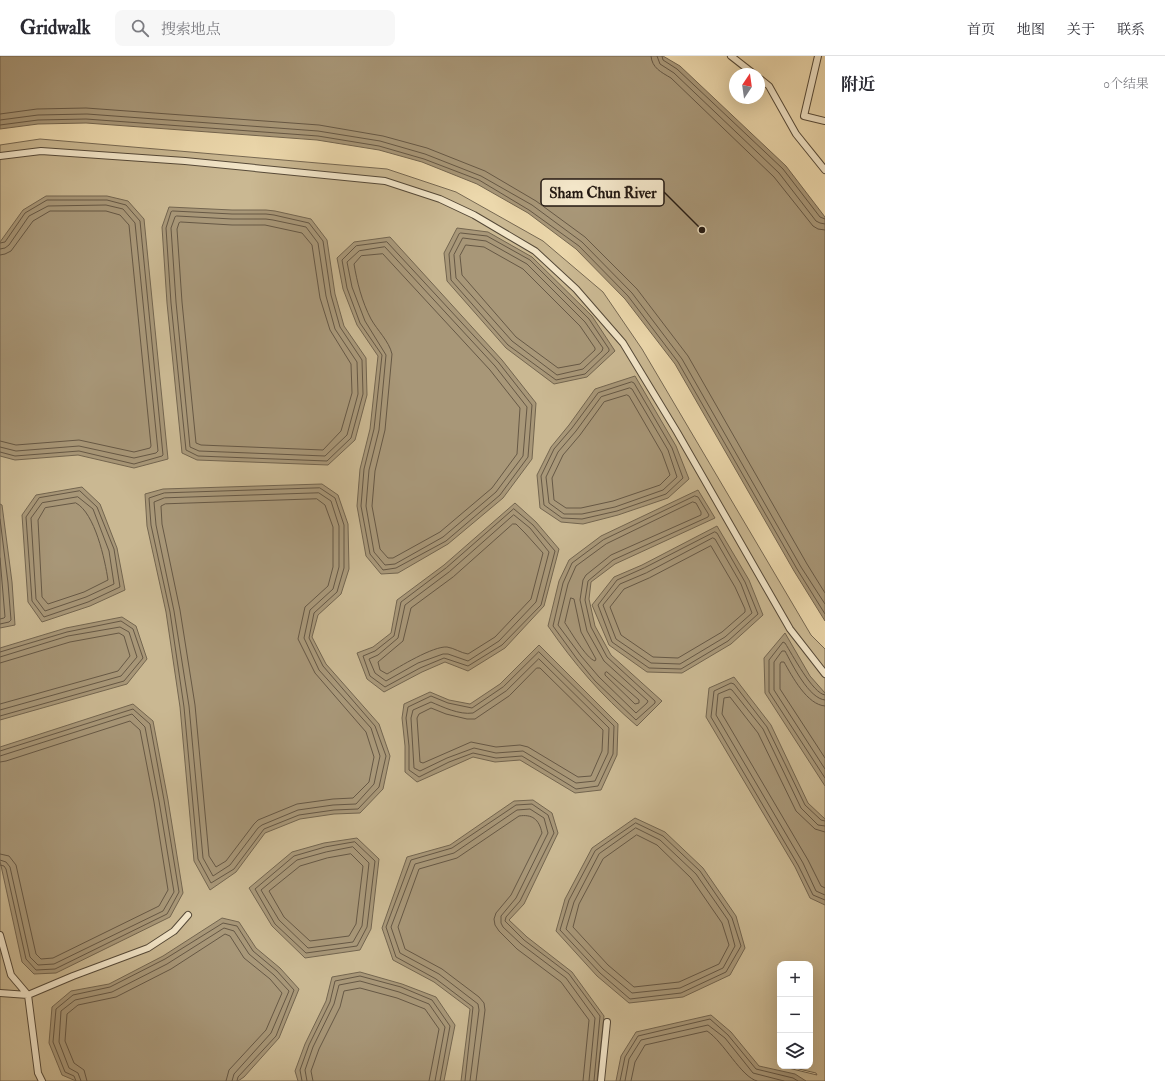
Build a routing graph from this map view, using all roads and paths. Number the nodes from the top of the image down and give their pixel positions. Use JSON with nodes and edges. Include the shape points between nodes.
{"nodes":[{"id":1,"x":731,"y":56,"type":"edge"},
{"id":2,"x":818,"y":56,"type":"edge"},
{"id":3,"x":746,"y":68,"type":"edge"},
{"id":4,"x":765,"y":83,"type":"edge"},
{"id":5,"x":825,"y":121,"type":"edge"},
{"id":6,"x":0,"y":156,"type":"edge"},
{"id":7,"x":825,"y":170,"type":"edge"},
{"id":8,"x":825,"y":674,"type":"edge"},
{"id":9,"x":188,"y":915,"type":"dead end"},
{"id":10,"x":0,"y":935,"type":"edge"},
{"id":11,"x":0,"y":993,"type":"edge"},
{"id":12,"x":28,"y":995,"type":"junction"},
{"id":13,"x":607,"y":1022,"type":"dead end"},
{"id":14,"x":42,"y":1081,"type":"edge"},
{"id":15,"x":600,"y":1081,"type":"edge"}],
"edges":[{"from":1,"to":3,"type":"lane"},
{"from":2,"to":5,"type":"lane","via":[[804,116]]},
{"from":4,"to":7,"type":"lane","via":[[796,134]]},
{"from":6,"to":8,"type":"lane","via":[[41,151],[185,161],[384,181],[440,199],[474,215],[535,251],[576,289],[623,343],[790,629]]},
{"from":9,"to":12,"type":"lane","via":[[174,931],[148,948]]},
{"from":10,"to":12,"type":"lane","via":[[11,975]]},
{"from":11,"to":12,"type":"lane"},
{"from":12,"to":14,"type":"lane","via":[[38,1073]]},
{"from":13,"to":15,"type":"lane"}]}
